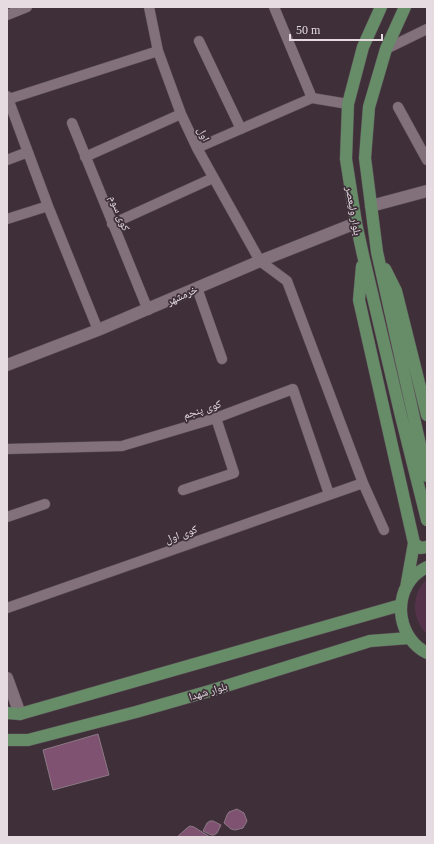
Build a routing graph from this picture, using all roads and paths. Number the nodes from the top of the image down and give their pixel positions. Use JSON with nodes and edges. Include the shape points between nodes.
{"nodes":[{"id":1,"x":27,"y":7,"type":"edge"},
{"id":2,"x":149,"y":7,"type":"edge"},
{"id":3,"x":274,"y":7,"type":"edge"},
{"id":4,"x":381,"y":7,"type":"edge"},
{"id":5,"x":405,"y":7,"type":"edge"},
{"id":6,"x":7,"y":14,"type":"edge"},
{"id":7,"x":427,"y":29,"type":"edge"},
{"id":8,"x":199,"y":40,"type":"dead end"},
{"id":9,"x":386,"y":49,"type":"junction"},
{"id":10,"x":158,"y":51,"type":"junction"},
{"id":11,"x":8,"y":98,"type":"edge"},
{"id":12,"x":312,"y":98,"type":"junction"},
{"id":13,"x":348,"y":104,"type":"junction"},
{"id":14,"x":398,"y":107,"type":"dead end"},
{"id":15,"x":181,"y":114,"type":"junction"},
{"id":16,"x":72,"y":123,"type":"dead end"},
{"id":17,"x":241,"y":130,"type":"junction"},
{"id":18,"x":197,"y":148,"type":"junction"},
{"id":19,"x":28,"y":152,"type":"junction"},
{"id":20,"x":85,"y":157,"type":"junction"},
{"id":21,"x":7,"y":160,"type":"edge"},
{"id":22,"x":427,"y":160,"type":"edge"},
{"id":23,"x":213,"y":178,"type":"junction"},
{"id":24,"x":427,"y":191,"type":"edge"},
{"id":25,"x":48,"y":206,"type":"junction"},
{"id":26,"x":371,"y":206,"type":"junction"},
{"id":27,"x":7,"y":218,"type":"edge"},
{"id":28,"x":356,"y":223,"type":"junction"},
{"id":29,"x":112,"y":224,"type":"junction"},
{"id":30,"x":376,"y":252,"type":"junction"},
{"id":31,"x":363,"y":255,"type":"junction"},
{"id":32,"x":260,"y":261,"type":"junction"},
{"id":33,"x":197,"y":288,"type":"junction"},
{"id":34,"x":148,"y":310,"type":"junction"},
{"id":35,"x":98,"y":330,"type":"junction"},
{"id":36,"x":222,"y":359,"type":"dead end"},
{"id":37,"x":7,"y":365,"type":"edge"},
{"id":38,"x":427,"y":415,"type":"edge"},
{"id":39,"x":216,"y":418,"type":"junction"},
{"id":40,"x":7,"y":449,"type":"edge"},
{"id":41,"x":427,"y":476,"type":"edge"},
{"id":42,"x":363,"y":482,"type":"junction"},
{"id":43,"x":183,"y":490,"type":"dead end"},
{"id":44,"x":329,"y":494,"type":"junction"},
{"id":45,"x":45,"y":504,"type":"dead end"},
{"id":46,"x":7,"y":517,"type":"edge"},
{"id":47,"x":427,"y":520,"type":"edge"},
{"id":48,"x":384,"y":530,"type":"dead end"},
{"id":49,"x":421,"y":546,"type":"edge"},
{"id":50,"x":427,"y":567,"type":"edge"},
{"id":51,"x":406,"y":588,"type":"junction"},
{"id":52,"x":401,"y":605,"type":"junction"},
{"id":53,"x":7,"y":608,"type":"edge"},
{"id":54,"x":408,"y":638,"type":"junction"},
{"id":55,"x":427,"y":654,"type":"edge"},
{"id":56,"x":7,"y":678,"type":"edge"},
{"id":57,"x":7,"y":714,"type":"edge"},
{"id":58,"x":20,"y":714,"type":"junction"},
{"id":59,"x":7,"y":740,"type":"edge"}],
"edges":[{"from":1,"to":6,"type":"street"},
{"from":2,"to":10,"type":"street","name":"اول"},
{"from":3,"to":12,"type":"street"},
{"from":4,"to":13,"type":"main road","name":"بلوار ولیعصر","via":[[363,47]]},
{"from":5,"to":9,"type":"main road","name":"بلوار ولیعصر"},
{"from":7,"to":9,"type":"street"},
{"from":8,"to":17,"type":"street"},
{"from":9,"to":26,"type":"main road","name":"بلوار ولیعصر","via":[[369,107],[365,158]]},
{"from":10,"to":11,"type":"street"},
{"from":10,"to":15,"type":"street","name":"اول"},
{"from":11,"to":19,"type":"street"},
{"from":12,"to":13,"type":"street"},
{"from":12,"to":17,"type":"street"},
{"from":13,"to":28,"type":"main road","name":"بلوار ولیعصر","via":[[346,158]]},
{"from":14,"to":22,"type":"street"},
{"from":15,"to":18,"type":"street","name":"اول"},
{"from":15,"to":20,"type":"street"},
{"from":16,"to":20,"type":"street","name":"کوی سوم"},
{"from":17,"to":18,"type":"street"},
{"from":18,"to":23,"type":"street","name":"اول"},
{"from":19,"to":21,"type":"street"},
{"from":19,"to":25,"type":"street"},
{"from":20,"to":29,"type":"street","name":"کوی سوم"},
{"from":23,"to":29,"type":"street"},
{"from":23,"to":32,"type":"street","name":"اول"},
{"from":24,"to":26,"type":"main road"},
{"from":25,"to":27,"type":"street"},
{"from":25,"to":35,"type":"street"},
{"from":26,"to":30,"type":"main road","name":"بلوار ولیعصر"},
{"from":28,"to":31,"type":"main road","name":"بلوار ولیعصر"},
{"from":28,"to":32,"type":"main road","name":"خرمشهر"},
{"from":29,"to":34,"type":"street","name":"کوی سوم"},
{"from":30,"to":38,"type":"main road","via":[[396,291]]},
{"from":30,"to":41,"type":"main road","name":"بلوار ولیعصر"},
{"from":31,"to":47,"type":"main road","name":"بلوار ولیعصر"},
{"from":31,"to":49,"type":"main road","via":[[359,300]]},
{"from":32,"to":33,"type":"main road","name":"خرمشهر"},
{"from":32,"to":42,"type":"street","via":[[287,281]]},
{"from":33,"to":34,"type":"main road","name":"خرمشهر"},
{"from":33,"to":36,"type":"street"},
{"from":34,"to":35,"type":"main road","name":"خرمشهر"},
{"from":35,"to":37,"type":"main road","name":"خرمشهر"},
{"from":39,"to":40,"type":"street","name":"کوی پنجم","via":[[122,446]]},
{"from":39,"to":43,"type":"street","via":[[234,473]]},
{"from":39,"to":44,"type":"street","name":"کوی پنجم","via":[[293,390]]},
{"from":42,"to":44,"type":"street","name":"کوی اول"},
{"from":42,"to":48,"type":"street"},
{"from":44,"to":53,"type":"street","name":"کوی اول"},
{"from":45,"to":46,"type":"street"},
{"from":49,"to":51,"type":"main road"},
{"from":50,"to":51,"type":"main road","via":[[415,575]]},
{"from":51,"to":52,"type":"main road"},
{"from":52,"to":54,"type":"main road","via":[[402,622]]},
{"from":52,"to":58,"type":"main road"},
{"from":54,"to":55,"type":"main road"},
{"from":54,"to":59,"type":"main road","name":"بلوار شهدا","via":[[370,641],[136,712],[28,740]]},
{"from":56,"to":58,"type":"main road"},
{"from":57,"to":58,"type":"main road"}]}
